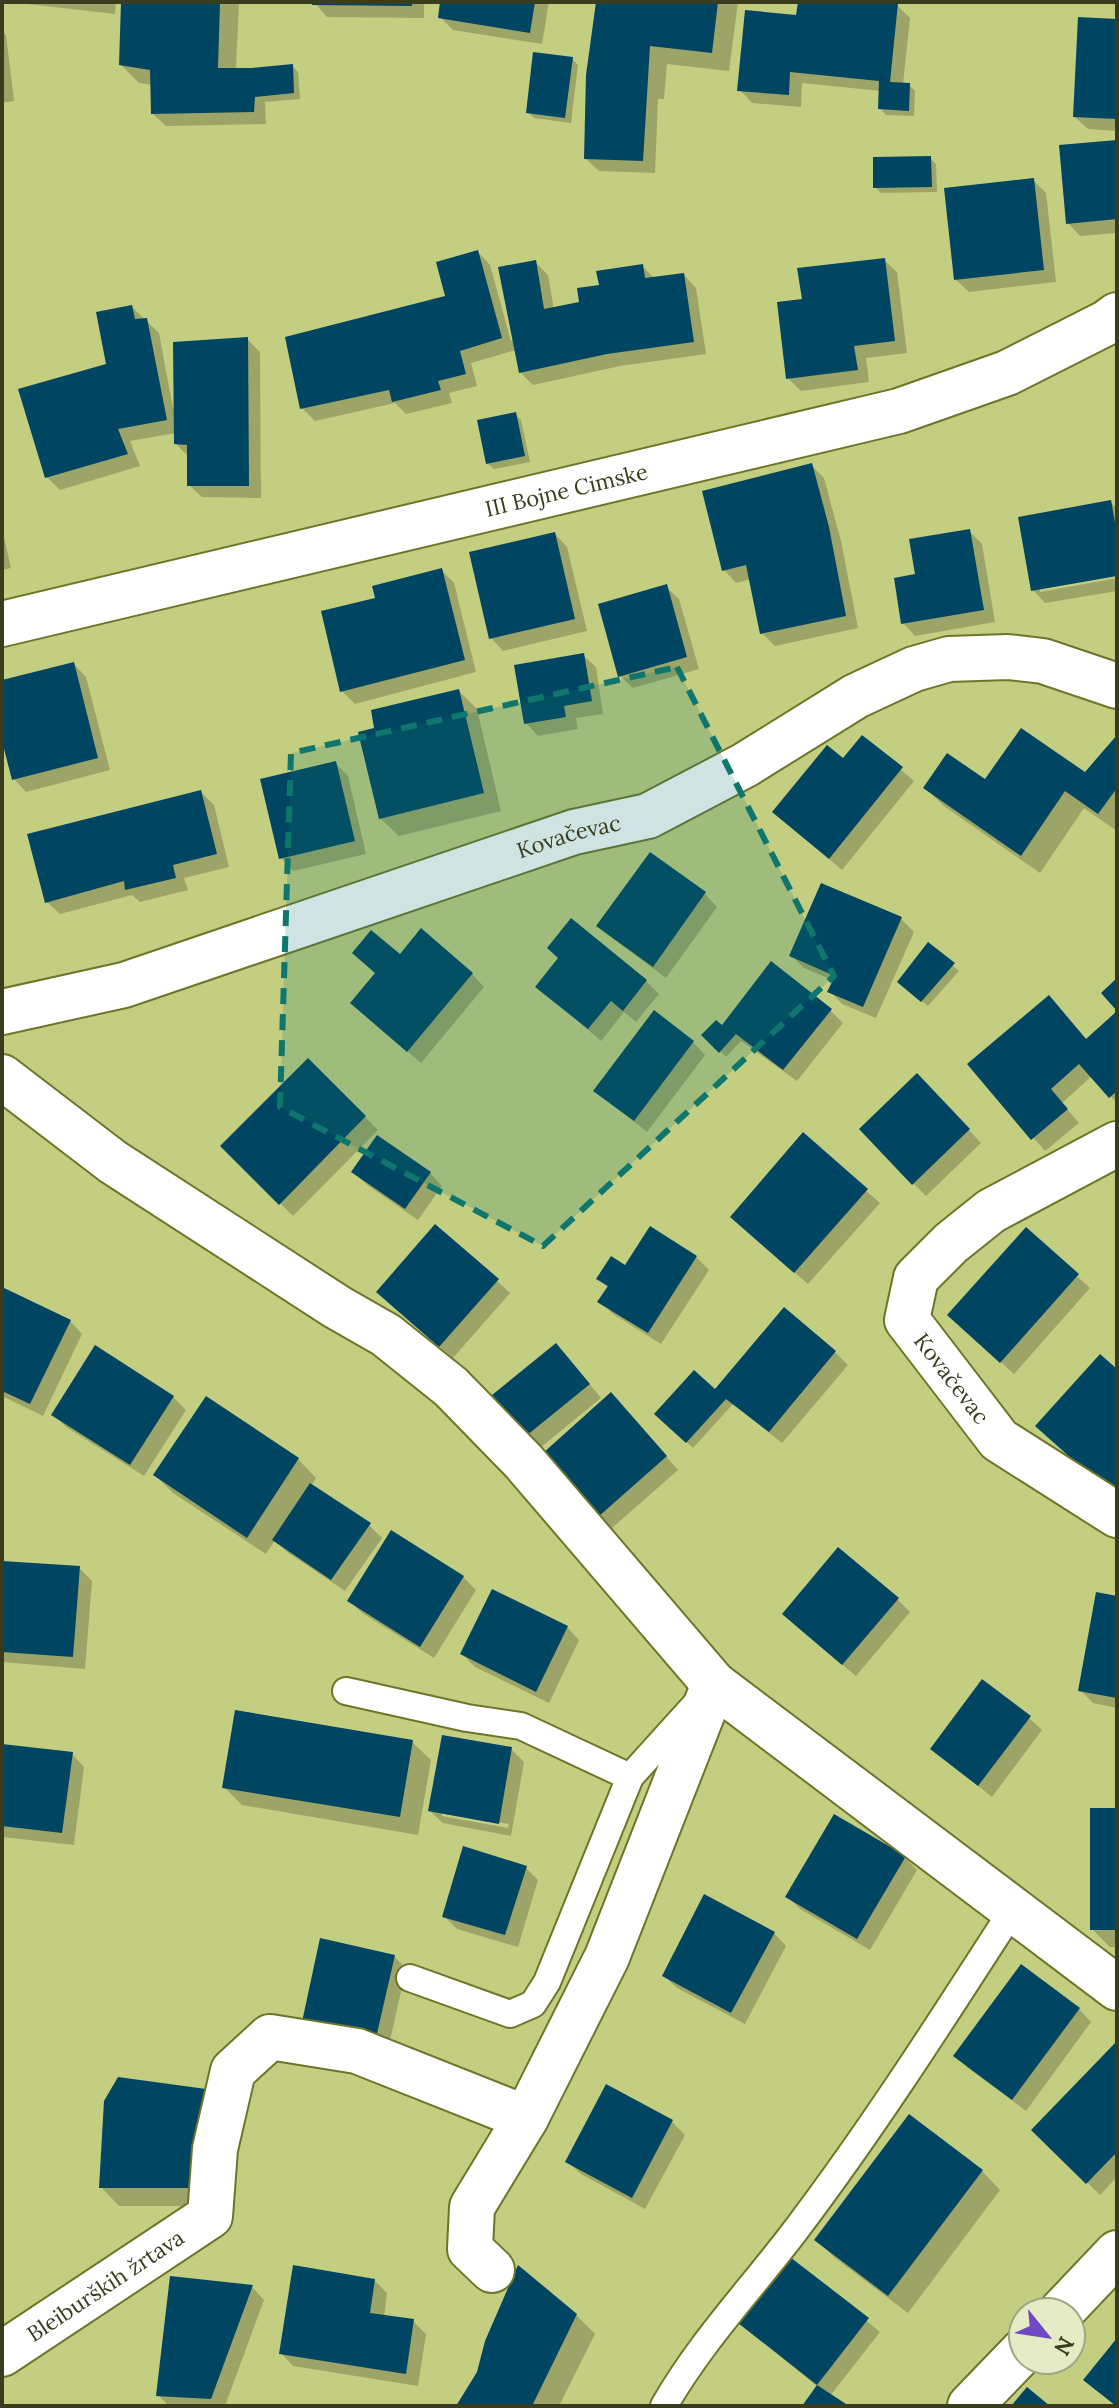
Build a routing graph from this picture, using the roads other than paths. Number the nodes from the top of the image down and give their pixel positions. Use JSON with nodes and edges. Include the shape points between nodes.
{"nodes":[{"id":1,"x":1117,"y":315,"type":"edge"},
{"id":2,"x":2,"y":624,"type":"edge"},
{"id":3,"x":1117,"y":686,"type":"edge"},
{"id":4,"x":2,"y":1012,"type":"edge"},
{"id":5,"x":2,"y":1077,"type":"edge"},
{"id":6,"x":1117,"y":1144,"type":"edge"},
{"id":7,"x":1117,"y":1515,"type":"edge"},
{"id":8,"x":714,"y":1684,"type":"junction"},
{"id":9,"x":346,"y":1691,"type":"dead end"},
{"id":10,"x":630,"y":1777,"type":"junction"},
{"id":11,"x":1012,"y":1911,"type":"junction"},
{"id":12,"x":410,"y":1978,"type":"dead end"},
{"id":13,"x":1117,"y":1988,"type":"edge"},
{"id":14,"x":526,"y":2118,"type":"junction"},
{"id":15,"x":1117,"y":2253,"type":"edge"},
{"id":16,"x":492,"y":2270,"type":"dead end"},
{"id":17,"x":1076,"y":2296,"type":"edge"},
{"id":18,"x":2,"y":2354,"type":"edge"},
{"id":19,"x":1007,"y":2368,"type":"edge"},
{"id":20,"x":664,"y":2406,"type":"edge"},
{"id":21,"x":970,"y":2406,"type":"edge"}],
"edges":[{"from":1,"to":2,"type":"street","name":"III Bojne Cimske","via":[[1007,373],[899,411]]},
{"from":3,"to":4,"type":"street","name":"Kovačevac","via":[[1043,661],[1008,657],[937,662],[856,696],[745,765],[648,816],[574,832],[124,985]]},
{"from":5,"to":8,"type":"street","via":[[113,1162],[386,1335],[451,1387],[524,1462]]},
{"from":6,"to":7,"type":"street","name":"Kovačevac","via":[[991,1211],[951,1243],[916,1278],[907,1320],[999,1440]]},
{"from":8,"to":10,"type":"lane"},
{"from":8,"to":11,"type":"street"},
{"from":8,"to":14,"type":"street","via":[[607,1957]]},
{"from":9,"to":10,"type":"lane","via":[[521,1726]]},
{"from":10,"to":12,"type":"lane","via":[[547,1982],[533,2004],[510,2014]]},
{"from":11,"to":13,"type":"street"},
{"from":11,"to":20,"type":"lane","via":[[887,2105],[686,2369]]},
{"from":14,"to":16,"type":"street","via":[[472,2207],[470,2249]]},
{"from":14,"to":18,"type":"street","name":"Bleiburških žrtava","via":[[357,2051],[270,2037],[233,2071],[215,2149],[210,2216]]},
{"from":15,"to":17,"type":"street"},
{"from":19,"to":21,"type":"street"}]}
